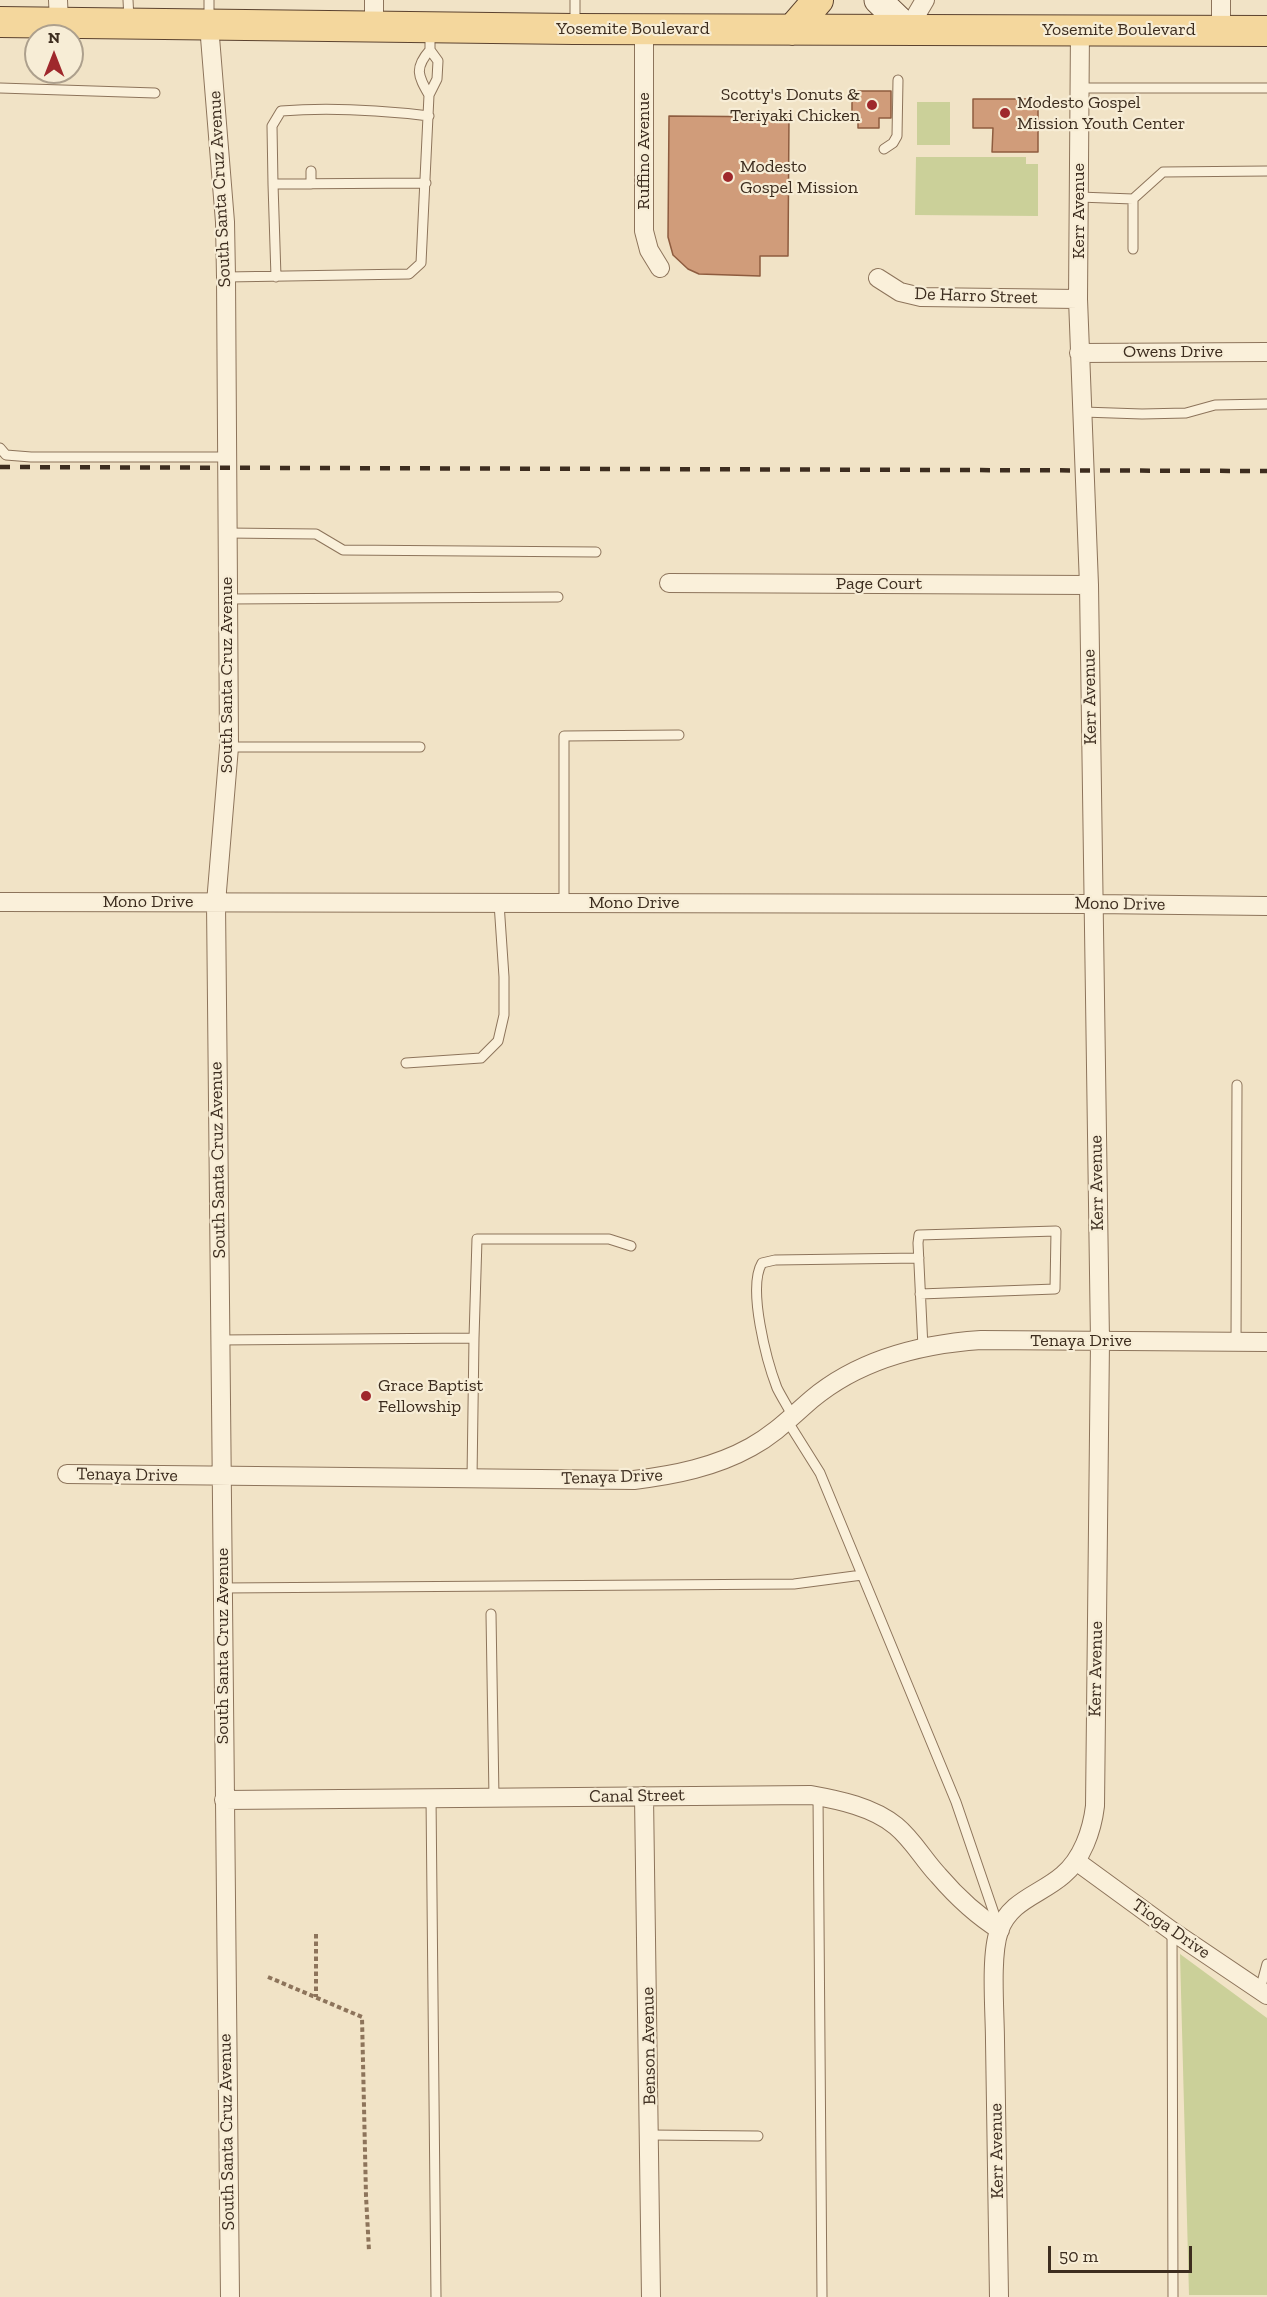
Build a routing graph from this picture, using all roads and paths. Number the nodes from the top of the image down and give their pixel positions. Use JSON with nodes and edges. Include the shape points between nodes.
{"nodes":[{"id":1,"x":575,"y":0,"type":"edge"},
{"id":2,"x":818,"y":0,"type":"edge"},
{"id":3,"x":878,"y":0,"type":"edge"},
{"id":4,"x":924,"y":0,"type":"edge"},
{"id":5,"x":1221,"y":0,"type":"edge"},
{"id":6,"x":58,"y":11,"type":"edge"},
{"id":7,"x":129,"y":12,"type":"edge"},
{"id":8,"x":209,"y":13,"type":"edge"},
{"id":9,"x":374,"y":13,"type":"edge"},
{"id":10,"x":0,"y":22,"type":"edge"},
{"id":11,"x":574,"y":29,"type":"junction"},
{"id":12,"x":908,"y":29,"type":"junction"},
{"id":13,"x":1080,"y":29,"type":"junction"},
{"id":14,"x":644,"y":30,"type":"junction"},
{"id":15,"x":792,"y":30,"type":"junction"},
{"id":16,"x":1221,"y":30,"type":"junction"},
{"id":17,"x":1267,"y":30,"type":"edge"},
{"id":18,"x":430,"y":38,"type":"junction"},
{"id":19,"x":898,"y":80,"type":"dead end"},
{"id":20,"x":0,"y":88,"type":"edge"},
{"id":21,"x":1080,"y":88,"type":"junction"},
{"id":22,"x":1267,"y":88,"type":"edge"},
{"id":23,"x":155,"y":93,"type":"dead end"},
{"id":24,"x":429,"y":95,"type":"junction"},
{"id":25,"x":311,"y":108,"type":"junction"},
{"id":26,"x":371,"y":109,"type":"junction"},
{"id":27,"x":340,"y":110,"type":"junction"},
{"id":28,"x":429,"y":116,"type":"junction"},
{"id":29,"x":311,"y":120,"type":"dead end"},
{"id":30,"x":339,"y":121,"type":"dead end"},
{"id":31,"x":371,"y":121,"type":"dead end"},
{"id":32,"x":884,"y":149,"type":"dead end"},
{"id":33,"x":311,"y":171,"type":"dead end"},
{"id":34,"x":1267,"y":171,"type":"edge"},
{"id":35,"x":339,"y":172,"type":"dead end"},
{"id":36,"x":426,"y":183,"type":"junction"},
{"id":37,"x":273,"y":184,"type":"junction"},
{"id":38,"x":311,"y":184,"type":"junction"},
{"id":39,"x":339,"y":184,"type":"junction"},
{"id":40,"x":1079,"y":197,"type":"junction"},
{"id":41,"x":1133,"y":199,"type":"junction"},
{"id":42,"x":1133,"y":249,"type":"dead end"},
{"id":43,"x":660,"y":268,"type":"dead end"},
{"id":44,"x":226,"y":277,"type":"junction"},
{"id":45,"x":276,"y":277,"type":"junction"},
{"id":46,"x":878,"y":278,"type":"dead end"},
{"id":47,"x":1078,"y":299,"type":"junction"},
{"id":48,"x":1267,"y":352,"type":"edge"},
{"id":49,"x":1079,"y":353,"type":"junction"},
{"id":50,"x":1267,"y":404,"type":"edge"},
{"id":51,"x":1083,"y":412,"type":"junction"},
{"id":52,"x":0,"y":448,"type":"edge"},
{"id":53,"x":227,"y":457,"type":"junction"},
{"id":54,"x":227,"y":533,"type":"junction"},
{"id":55,"x":596,"y":552,"type":"dead end"},
{"id":56,"x":669,"y":583,"type":"dead end"},
{"id":57,"x":1089,"y":585,"type":"junction"},
{"id":58,"x":558,"y":597,"type":"dead end"},
{"id":59,"x":228,"y":599,"type":"junction"},
{"id":60,"x":679,"y":735,"type":"dead end"},
{"id":61,"x":229,"y":747,"type":"junction"},
{"id":62,"x":420,"y":747,"type":"dead end"},
{"id":63,"x":0,"y":902,"type":"edge"},
{"id":64,"x":216,"y":903,"type":"junction"},
{"id":65,"x":499,"y":903,"type":"junction"},
{"id":66,"x":564,"y":903,"type":"junction"},
{"id":67,"x":1093,"y":904,"type":"junction"},
{"id":68,"x":1267,"y":906,"type":"edge"},
{"id":69,"x":406,"y":1063,"type":"dead end"},
{"id":70,"x":1237,"y":1085,"type":"dead end"},
{"id":71,"x":631,"y":1246,"type":"dead end"},
{"id":72,"x":919,"y":1258,"type":"junction"},
{"id":73,"x":920,"y":1294,"type":"junction"},
{"id":74,"x":474,"y":1338,"type":"junction"},
{"id":75,"x":220,"y":1340,"type":"junction"},
{"id":76,"x":1100,"y":1341,"type":"junction"},
{"id":77,"x":1236,"y":1342,"type":"junction"},
{"id":78,"x":1267,"y":1342,"type":"edge"},
{"id":79,"x":922,"y":1348,"type":"junction"},
{"id":80,"x":790,"y":1419,"type":"junction"},
{"id":81,"x":67,"y":1474,"type":"dead end"},
{"id":82,"x":222,"y":1476,"type":"junction"},
{"id":83,"x":472,"y":1478,"type":"junction"},
{"id":84,"x":862,"y":1575,"type":"junction"},
{"id":85,"x":223,"y":1588,"type":"junction"},
{"id":86,"x":491,"y":1614,"type":"dead end"},
{"id":87,"x":644,"y":1796,"type":"junction"},
{"id":88,"x":818,"y":1796,"type":"junction"},
{"id":89,"x":431,"y":1797,"type":"junction"},
{"id":90,"x":494,"y":1798,"type":"junction"},
{"id":91,"x":224,"y":1800,"type":"junction"},
{"id":92,"x":1076,"y":1861,"type":"junction"},
{"id":93,"x":1000,"y":1930,"type":"junction"},
{"id":94,"x":1172,"y":1931,"type":"junction"},
{"id":95,"x":316,"y":1934,"type":"dead end"},
{"id":96,"x":1267,"y":1964,"type":"edge"},
{"id":97,"x":268,"y":1977,"type":"dead end"},
{"id":98,"x":1263,"y":1993,"type":"edge"},
{"id":99,"x":316,"y":1997,"type":"junction"},
{"id":100,"x":650,"y":2135,"type":"junction"},
{"id":101,"x":758,"y":2136,"type":"dead end"},
{"id":102,"x":369,"y":2251,"type":"dead end"},
{"id":103,"x":230,"y":2297,"type":"edge"},
{"id":104,"x":436,"y":2297,"type":"edge"},
{"id":105,"x":651,"y":2297,"type":"edge"},
{"id":106,"x":822,"y":2297,"type":"edge"},
{"id":107,"x":999,"y":2297,"type":"edge"},
{"id":108,"x":1173,"y":2297,"type":"edge"}],
"edges":[{"from":1,"to":11,"type":"lane"},
{"from":2,"to":15,"type":"main road"},
{"from":3,"to":12,"type":"main road"},
{"from":4,"to":12,"type":"street"},
{"from":5,"to":16,"type":"street"},
{"from":6,"to":7,"type":"main road","name":"Yosemite Boulevard"},
{"from":6,"to":10,"type":"main road","name":"Yosemite Boulevard"},
{"from":7,"to":8,"type":"main road","name":"Yosemite Boulevard"},
{"from":8,"to":9,"type":"main road","name":"Yosemite Boulevard"},
{"from":8,"to":44,"type":"street","name":"South Santa Cruz Avenue"},
{"from":9,"to":18,"type":"main road","name":"Yosemite Boulevard"},
{"from":11,"to":14,"type":"main road","name":"Yosemite Boulevard"},
{"from":11,"to":18,"type":"main road","name":"Yosemite Boulevard"},
{"from":12,"to":13,"type":"main road","name":"Yosemite Boulevard"},
{"from":12,"to":15,"type":"main road","name":"Yosemite Boulevard"},
{"from":13,"to":16,"type":"main road","name":"Yosemite Boulevard"},
{"from":13,"to":21,"type":"street","name":"Kerr Avenue"},
{"from":14,"to":15,"type":"main road","name":"Yosemite Boulevard"},
{"from":14,"to":43,"type":"street","name":"Ruffino Avenue","via":[[644,231]]},
{"from":16,"to":17,"type":"main road","name":"Yosemite Boulevard"},
{"from":18,"to":24,"type":"lane","via":[[438,61],[437,79]]},
{"from":18,"to":24,"type":"lane","via":[[420,61],[419,78]]},
{"from":19,"to":32,"type":"lane","via":[[897,136]]},
{"from":20,"to":23,"type":"lane"},
{"from":21,"to":22,"type":"lane"},
{"from":21,"to":40,"type":"street","name":"Kerr Avenue"},
{"from":24,"to":28,"type":"lane"},
{"from":25,"to":27,"type":"lane"},
{"from":25,"to":29,"type":"lane"},
{"from":25,"to":37,"type":"lane","via":[[281,111],[274,120]]},
{"from":26,"to":27,"type":"lane"},
{"from":26,"to":28,"type":"lane"},
{"from":26,"to":31,"type":"lane"},
{"from":27,"to":30,"type":"lane"},
{"from":28,"to":36,"type":"lane"},
{"from":33,"to":38,"type":"lane"},
{"from":34,"to":41,"type":"lane","via":[[1163,172]]},
{"from":35,"to":39,"type":"lane"},
{"from":36,"to":39,"type":"lane","via":[[369,179]]},
{"from":36,"to":45,"type":"lane","via":[[421,263],[410,274]]},
{"from":37,"to":38,"type":"lane"},
{"from":37,"to":45,"type":"lane"},
{"from":38,"to":39,"type":"lane"},
{"from":40,"to":41,"type":"lane"},
{"from":40,"to":47,"type":"street","name":"Kerr Avenue"},
{"from":41,"to":42,"type":"lane"},
{"from":44,"to":45,"type":"lane"},
{"from":44,"to":53,"type":"street","name":"South Santa Cruz Avenue"},
{"from":46,"to":47,"type":"street","name":"De Harro Street","via":[[900,292],[921,297]]},
{"from":47,"to":49,"type":"street","name":"Kerr Avenue"},
{"from":48,"to":49,"type":"street","name":"Owens Drive"},
{"from":49,"to":51,"type":"street","name":"Kerr Avenue"},
{"from":50,"to":51,"type":"lane","via":[[1215,405],[1186,412],[1142,414]]},
{"from":51,"to":57,"type":"street","name":"Kerr Avenue"},
{"from":52,"to":53,"type":"lane","via":[[6,455],[31,457]]},
{"from":53,"to":54,"type":"street","name":"South Santa Cruz Avenue"},
{"from":54,"to":55,"type":"lane","via":[[316,534],[343,550]]},
{"from":54,"to":59,"type":"street","name":"South Santa Cruz Avenue"},
{"from":56,"to":57,"type":"street","name":"Page Court"},
{"from":57,"to":67,"type":"street","name":"Kerr Avenue"},
{"from":58,"to":59,"type":"lane"},
{"from":59,"to":61,"type":"street","name":"South Santa Cruz Avenue"},
{"from":60,"to":66,"type":"lane","via":[[564,736]]},
{"from":61,"to":62,"type":"lane"},
{"from":61,"to":64,"type":"street","name":"South Santa Cruz Avenue"},
{"from":63,"to":64,"type":"street","name":"Mono Drive"},
{"from":64,"to":65,"type":"street","name":"Mono Drive"},
{"from":64,"to":75,"type":"street","name":"South Santa Cruz Avenue"},
{"from":65,"to":66,"type":"street","name":"Mono Drive"},
{"from":65,"to":69,"type":"lane","via":[[504,1015],[498,1041],[481,1058]]},
{"from":66,"to":67,"type":"street","name":"Mono Drive"},
{"from":67,"to":68,"type":"street","name":"Mono Drive"},
{"from":67,"to":76,"type":"street","name":"Kerr Avenue"},
{"from":70,"to":77,"type":"lane"},
{"from":71,"to":74,"type":"lane","via":[[609,1239],[477,1239]]},
{"from":72,"to":73,"type":"lane"},
{"from":72,"to":73,"type":"lane","via":[[919,1235],[1056,1231],[1055,1289]]},
{"from":72,"to":80,"type":"lane","via":[[762,1263],[757,1281],[761,1334]]},
{"from":73,"to":79,"type":"lane"},
{"from":74,"to":75,"type":"lane"},
{"from":74,"to":83,"type":"lane"},
{"from":75,"to":82,"type":"street","name":"South Santa Cruz Avenue"},
{"from":76,"to":77,"type":"street","name":"Tenaya Drive"},
{"from":76,"to":79,"type":"street","name":"Tenaya Drive","via":[[981,1340]]},
{"from":76,"to":92,"type":"street","name":"Kerr Avenue","via":[[1095,1806],[1089,1833]]},
{"from":77,"to":78,"type":"street","name":"Tenaya Drive"},
{"from":79,"to":80,"type":"street","name":"Tenaya Drive","via":[[875,1362],[849,1375],[813,1398]]},
{"from":80,"to":83,"type":"street","name":"Tenaya Drive","via":[[729,1458],[668,1476],[634,1480]]},
{"from":80,"to":84,"type":"lane","via":[[820,1473]]},
{"from":81,"to":82,"type":"street","name":"Tenaya Drive"},
{"from":82,"to":83,"type":"street","name":"Tenaya Drive"},
{"from":82,"to":85,"type":"street","name":"South Santa Cruz Avenue"},
{"from":84,"to":85,"type":"lane","via":[[782,1584]]},
{"from":84,"to":93,"type":"lane","via":[[956,1802]]},
{"from":85,"to":91,"type":"street","name":"South Santa Cruz Avenue"},
{"from":86,"to":90,"type":"lane"},
{"from":87,"to":88,"type":"street","name":"Canal Street"},
{"from":87,"to":90,"type":"street","name":"Canal Street"},
{"from":87,"to":100,"type":"street","name":"Benson Avenue"},
{"from":88,"to":93,"type":"street","name":"Canal Street","via":[[859,1807],[895,1825],[956,1896]]},
{"from":88,"to":106,"type":"lane"},
{"from":89,"to":90,"type":"street","name":"Canal Street"},
{"from":89,"to":91,"type":"street","name":"Canal Street"},
{"from":89,"to":104,"type":"lane"},
{"from":91,"to":103,"type":"street","name":"South Santa Cruz Avenue"},
{"from":92,"to":93,"type":"street","name":"Kerr Avenue","via":[[1064,1874],[1016,1905]]},
{"from":92,"to":94,"type":"street","name":"Tioga Drive"},
{"from":93,"to":107,"type":"street","name":"Kerr Avenue","via":[[995,1993]]},
{"from":94,"to":98,"type":"street","name":"Tioga Drive"},
{"from":94,"to":108,"type":"lane"},
{"from":95,"to":99,"type":"path"},
{"from":96,"to":98,"type":"lane"},
{"from":97,"to":99,"type":"path"},
{"from":99,"to":102,"type":"path","via":[[362,2017]]},
{"from":100,"to":101,"type":"lane"},
{"from":100,"to":105,"type":"street","name":"Benson Avenue"}]}
